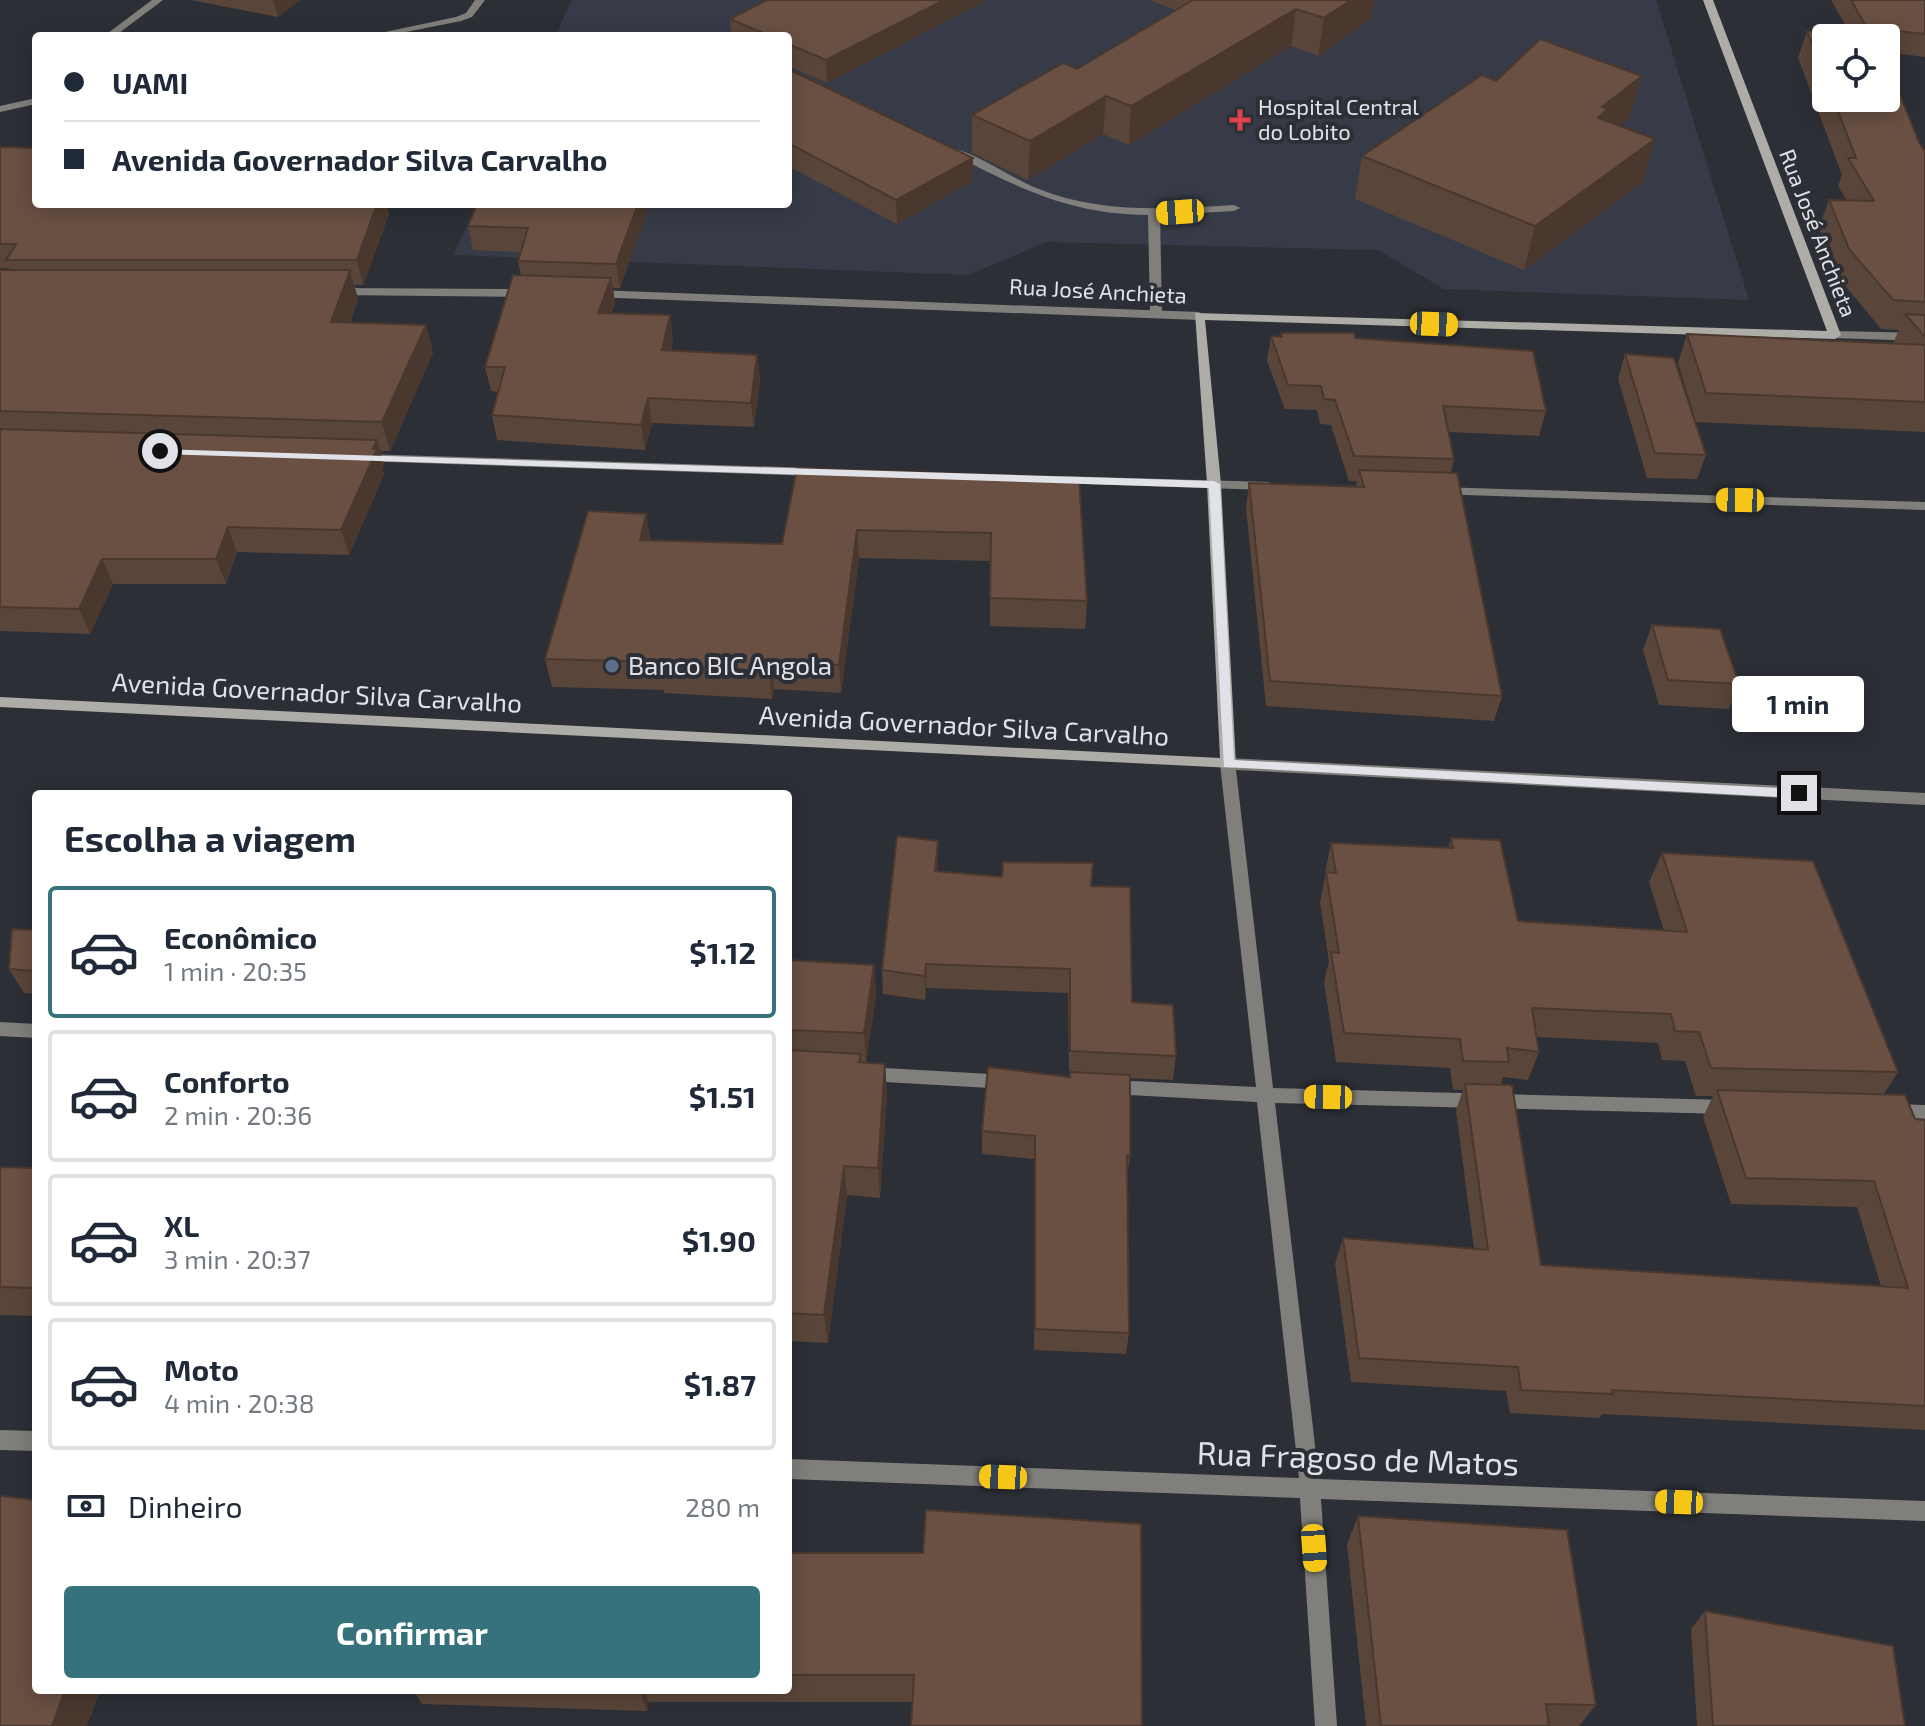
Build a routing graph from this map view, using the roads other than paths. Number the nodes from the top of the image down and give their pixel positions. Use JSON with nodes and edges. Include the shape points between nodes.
{"nodes":[{"id":1,"x":158,"y":0,"type":"edge"},
{"id":2,"x":480,"y":0,"type":"edge"},
{"id":3,"x":1708,"y":0,"type":"edge"},
{"id":4,"x":114,"y":32,"type":"edge"},
{"id":5,"x":391,"y":32,"type":"edge"},
{"id":6,"x":32,"y":92,"type":"edge"},
{"id":7,"x":32,"y":102,"type":"edge"},
{"id":8,"x":15,"y":105,"type":"junction"},
{"id":9,"x":0,"y":109,"type":"edge"},
{"id":10,"x":949,"y":148,"type":"edge"},
{"id":11,"x":1234,"y":208,"type":"dead end"},
{"id":12,"x":1154,"y":214,"type":"junction"},
{"id":13,"x":320,"y":292,"type":"edge"},
{"id":14,"x":544,"y":293,"type":"edge"},
{"id":15,"x":576,"y":294,"type":"edge"},
{"id":16,"x":1156,"y":312,"type":"junction"},
{"id":17,"x":1199,"y":316,"type":"junction"},
{"id":18,"x":1835,"y":335,"type":"junction"},
{"id":19,"x":1925,"y":337,"type":"edge"},
{"id":20,"x":352,"y":457,"type":"edge"},
{"id":21,"x":831,"y":472,"type":"edge"},
{"id":22,"x":1039,"y":479,"type":"edge"},
{"id":23,"x":1214,"y":484,"type":"junction"},
{"id":24,"x":1277,"y":486,"type":"edge"},
{"id":25,"x":1420,"y":491,"type":"edge"},
{"id":26,"x":1925,"y":506,"type":"edge"},
{"id":27,"x":0,"y":702,"type":"edge"},
{"id":28,"x":1228,"y":764,"type":"junction"},
{"id":29,"x":1925,"y":799,"type":"edge"},
{"id":30,"x":0,"y":1029,"type":"edge"},
{"id":31,"x":32,"y":1031,"type":"edge"},
{"id":32,"x":852,"y":1074,"type":"edge"},
{"id":33,"x":1027,"y":1083,"type":"edge"},
{"id":34,"x":1090,"y":1086,"type":"edge"},
{"id":35,"x":1265,"y":1095,"type":"junction"},
{"id":36,"x":1752,"y":1107,"type":"edge"},
{"id":37,"x":1878,"y":1111,"type":"edge"},
{"id":38,"x":1925,"y":1112,"type":"edge"},
{"id":39,"x":0,"y":1440,"type":"edge"},
{"id":40,"x":32,"y":1441,"type":"edge"},
{"id":41,"x":792,"y":1469,"type":"edge"},
{"id":42,"x":1310,"y":1489,"type":"junction"},
{"id":43,"x":1925,"y":1511,"type":"edge"},
{"id":44,"x":1326,"y":1726,"type":"edge"}],
"edges":[{"from":1,"to":4,"type":"street"},
{"from":2,"to":5,"type":"street","via":[[469,15],[458,19]]},
{"from":3,"to":18,"type":"street","name":"Rua José Anchieta"},
{"from":6,"to":8,"type":"street"},
{"from":7,"to":8,"type":"street"},
{"from":8,"to":9,"type":"street"},
{"from":10,"to":12,"type":"street","via":[[1044,195]]},
{"from":11,"to":12,"type":"street"},
{"from":12,"to":16,"type":"street"},
{"from":13,"to":14,"type":"street"},
{"from":15,"to":16,"type":"street","name":"Rua José Anchieta"},
{"from":16,"to":17,"type":"street","name":"Rua José Anchieta"},
{"from":17,"to":18,"type":"street","name":"Rua José Anchieta"},
{"from":17,"to":23,"type":"street"},
{"from":18,"to":19,"type":"street"},
{"from":20,"to":21,"type":"street"},
{"from":22,"to":23,"type":"street"},
{"from":23,"to":24,"type":"street"},
{"from":23,"to":28,"type":"street"},
{"from":25,"to":26,"type":"street"},
{"from":27,"to":28,"type":"street","name":"Avenida Governador Silva Carvalho"},
{"from":28,"to":29,"type":"street","name":"Avenida Governador Silva Carvalho"},
{"from":28,"to":35,"type":"street"},
{"from":30,"to":31,"type":"street"},
{"from":32,"to":33,"type":"street"},
{"from":34,"to":35,"type":"street"},
{"from":35,"to":36,"type":"street"},
{"from":35,"to":42,"type":"street"},
{"from":37,"to":38,"type":"street"},
{"from":39,"to":40,"type":"street"},
{"from":41,"to":42,"type":"street","name":"Rua Fragoso de Matos"},
{"from":42,"to":43,"type":"street","name":"Rua Fragoso de Matos"},
{"from":42,"to":44,"type":"street"}]}
